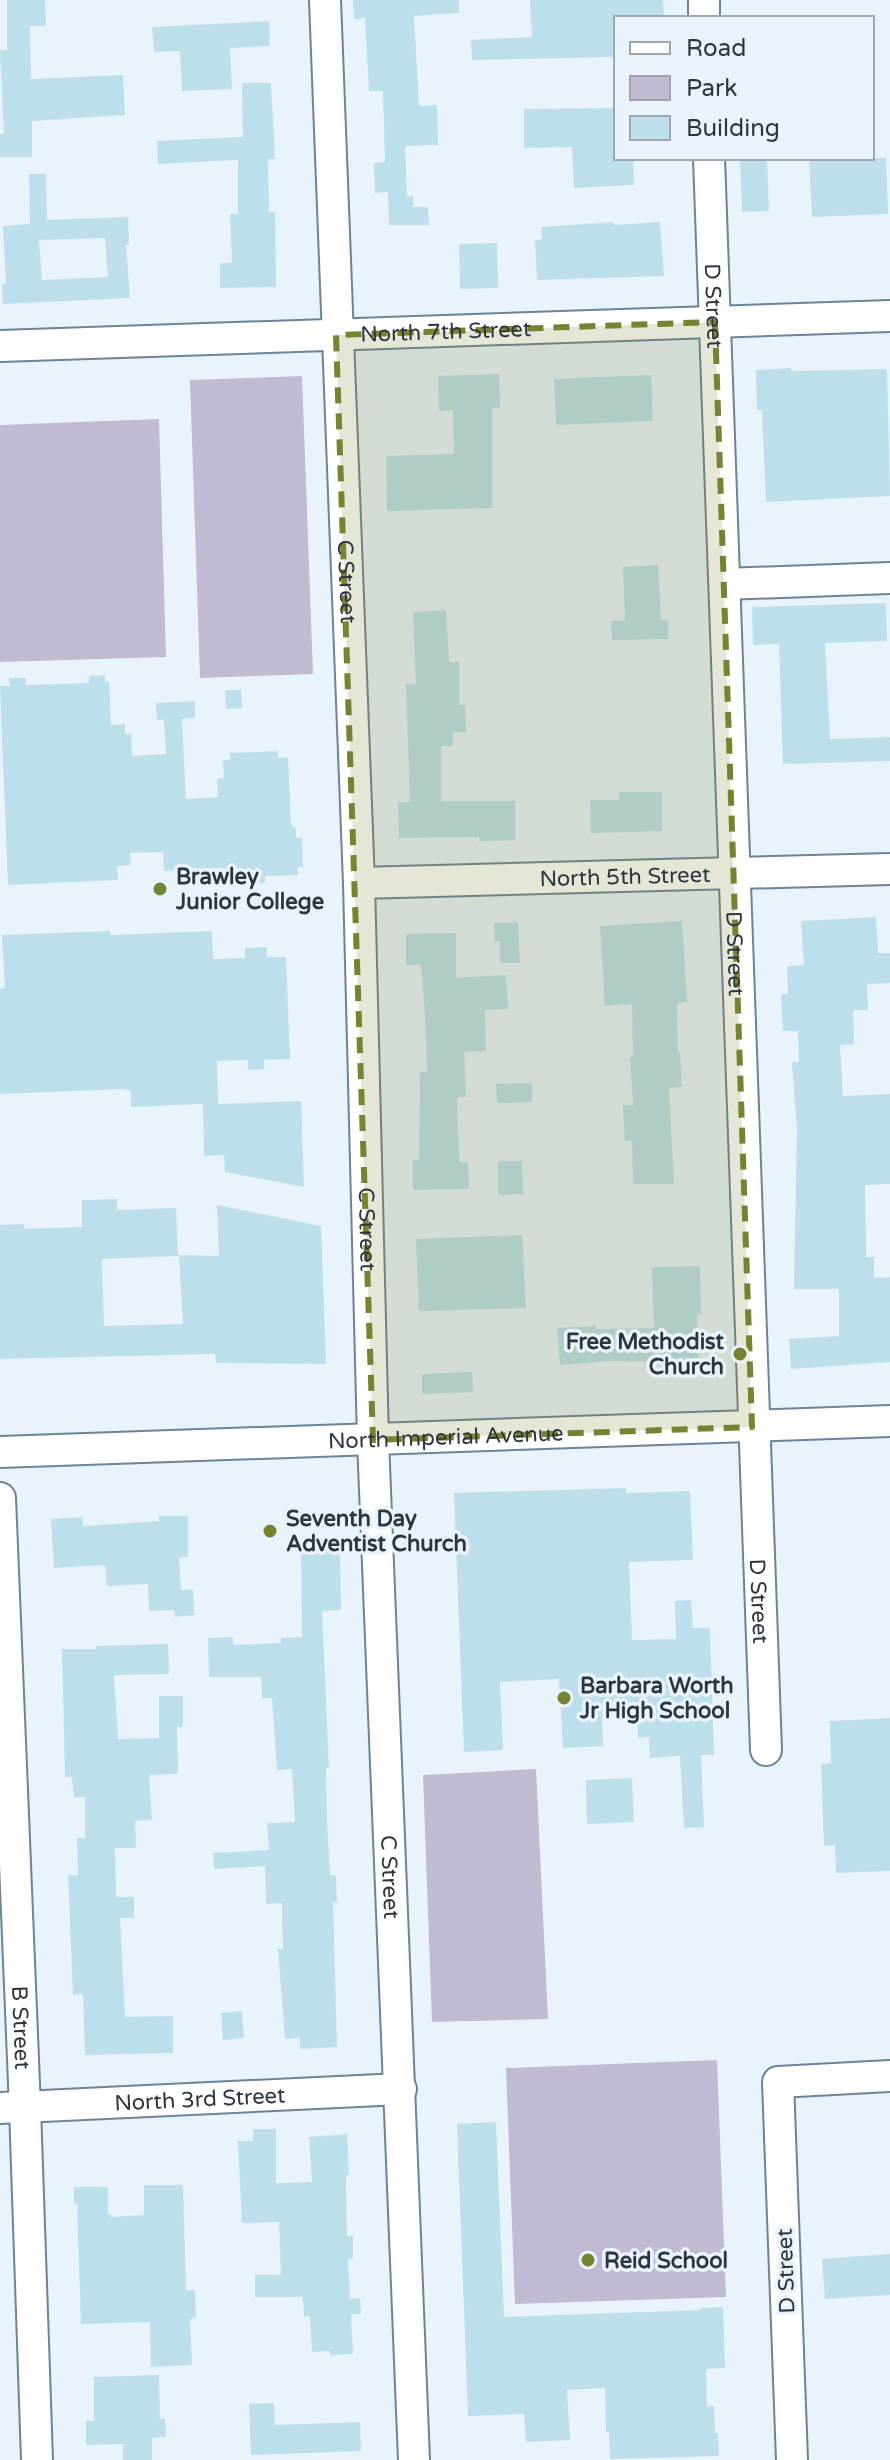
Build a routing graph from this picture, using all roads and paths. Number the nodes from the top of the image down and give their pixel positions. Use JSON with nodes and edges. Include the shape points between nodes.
{"nodes":[{"id":1,"x":325,"y":0,"type":"edge"},
{"id":2,"x":709,"y":160,"type":"edge"},
{"id":3,"x":890,"y":316,"type":"edge"},
{"id":4,"x":715,"y":322,"type":"junction"},
{"id":5,"x":336,"y":335,"type":"junction"},
{"id":6,"x":0,"y":346,"type":"edge"},
{"id":7,"x":890,"y":578,"type":"edge"},
{"id":8,"x":725,"y":584,"type":"junction"},
{"id":9,"x":890,"y":869,"type":"edge"},
{"id":10,"x":735,"y":873,"type":"junction"},
{"id":11,"x":359,"y":883,"type":"junction"},
{"id":12,"x":890,"y":1421,"type":"edge"},
{"id":13,"x":752,"y":1427,"type":"junction"},
{"id":14,"x":373,"y":1440,"type":"junction"},
{"id":15,"x":0,"y":1452,"type":"edge"},
{"id":16,"x":0,"y":1498,"type":"edge"},
{"id":17,"x":766,"y":1750,"type":"dead end"},
{"id":18,"x":890,"y":2076,"type":"edge"},
{"id":19,"x":401,"y":2089,"type":"junction"},
{"id":20,"x":13,"y":2108,"type":"edge"},
{"id":21,"x":37,"y":2460,"type":"edge"},
{"id":22,"x":414,"y":2460,"type":"edge"},
{"id":23,"x":792,"y":2460,"type":"edge"}],
"edges":[{"from":1,"to":5,"type":"street","name":"C Street"},
{"from":2,"to":4,"type":"street","name":"D Street"},
{"from":3,"to":4,"type":"street","name":"North 7th Street"},
{"from":4,"to":5,"type":"street","name":"North 7th Street"},
{"from":4,"to":8,"type":"street","name":"D Street"},
{"from":5,"to":6,"type":"street","name":"North 7th Street"},
{"from":5,"to":11,"type":"street","name":"C Street"},
{"from":7,"to":8,"type":"street"},
{"from":8,"to":10,"type":"street","name":"D Street"},
{"from":9,"to":10,"type":"street","name":"North 5th Street"},
{"from":10,"to":11,"type":"street","name":"North 5th Street"},
{"from":10,"to":13,"type":"street","name":"D Street"},
{"from":11,"to":14,"type":"street","name":"C Street"},
{"from":12,"to":13,"type":"street","name":"North Imperial Avenue"},
{"from":13,"to":14,"type":"street","name":"North Imperial Avenue"},
{"from":13,"to":17,"type":"street","name":"D Street"},
{"from":14,"to":15,"type":"street","name":"North Imperial Avenue"},
{"from":14,"to":19,"type":"street","name":"C Street"},
{"from":16,"to":20,"type":"street","name":"B Street"},
{"from":18,"to":23,"type":"street","name":"D Street","via":[[778,2082]]},
{"from":19,"to":20,"type":"street","name":"North 3rd Street"},
{"from":19,"to":22,"type":"street","name":"C Street"},
{"from":20,"to":21,"type":"street","name":"B Street"}]}
